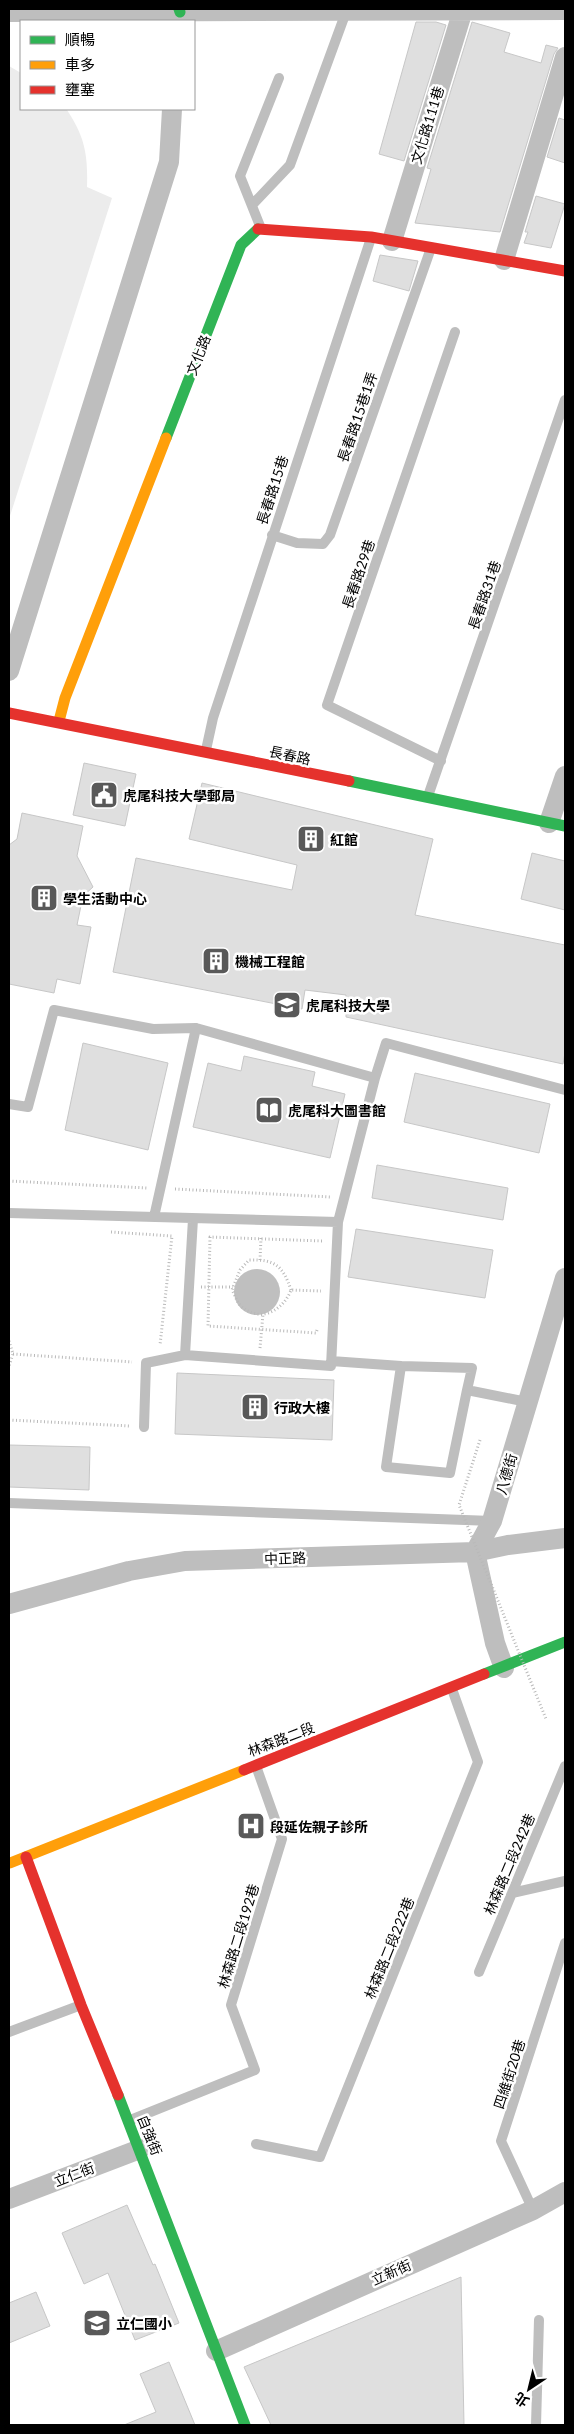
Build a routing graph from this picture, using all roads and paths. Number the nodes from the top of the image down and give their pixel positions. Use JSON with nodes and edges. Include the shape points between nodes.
{"nodes":[{"id":1,"x":463,"y":10,"type":"junction"},
{"id":2,"x":565,"y":10,"type":"edge"},
{"id":3,"x":9,"y":12,"type":"edge"},
{"id":4,"x":346,"y":12,"type":"junction"},
{"id":5,"x":179,"y":14,"type":"edge"},
{"id":6,"x":565,"y":58,"type":"edge"},
{"id":7,"x":280,"y":78,"type":"dead end"},
{"id":8,"x":172,"y":110,"type":"edge"},
{"id":9,"x":252,"y":205,"type":"junction"},
{"id":10,"x":260,"y":227,"type":"junction"},
{"id":11,"x":371,"y":236,"type":"junction"},
{"id":12,"x":392,"y":240,"type":"junction"},
{"id":13,"x":431,"y":247,"type":"junction"},
{"id":14,"x":504,"y":260,"type":"junction"},
{"id":15,"x":565,"y":271,"type":"edge"},
{"id":16,"x":455,"y":332,"type":"dead end"},
{"id":17,"x":565,"y":400,"type":"edge"},
{"id":18,"x":272,"y":534,"type":"junction"},
{"id":19,"x":9,"y":671,"type":"edge"},
{"id":20,"x":9,"y":713,"type":"edge"},
{"id":21,"x":59,"y":721,"type":"junction"},
{"id":22,"x":205,"y":753,"type":"junction"},
{"id":23,"x":441,"y":761,"type":"junction"},
{"id":24,"x":565,"y":776,"type":"edge"},
{"id":25,"x":427,"y":799,"type":"junction"},
{"id":26,"x":557,"y":824,"type":"edge"},
{"id":27,"x":196,"y":1028,"type":"junction"},
{"id":28,"x":375,"y":1078,"type":"junction"},
{"id":29,"x":565,"y":1090,"type":"edge"},
{"id":30,"x":9,"y":1104,"type":"edge"},
{"id":31,"x":9,"y":1213,"type":"edge"},
{"id":32,"x":154,"y":1217,"type":"junction"},
{"id":33,"x":194,"y":1219,"type":"junction"},
{"id":34,"x":261,"y":1220,"type":"junction"},
{"id":35,"x":338,"y":1222,"type":"junction"},
{"id":36,"x":105,"y":1232,"type":"dead end"},
{"id":37,"x":261,"y":1239,"type":"junction"},
{"id":38,"x":322,"y":1241,"type":"dead end"},
{"id":39,"x":260,"y":1260,"type":"junction"},
{"id":40,"x":565,"y":1278,"type":"edge"},
{"id":41,"x":189,"y":1287,"type":"junction"},
{"id":42,"x":209,"y":1287,"type":"junction"},
{"id":43,"x":233,"y":1287,"type":"junction"},
{"id":44,"x":291,"y":1290,"type":"junction"},
{"id":45,"x":334,"y":1291,"type":"junction"},
{"id":46,"x":263,"y":1314,"type":"junction"},
{"id":47,"x":262,"y":1329,"type":"junction"},
{"id":48,"x":316,"y":1333,"type":"dead end"},
{"id":49,"x":9,"y":1341,"type":"edge"},
{"id":50,"x":13,"y":1354,"type":"junction"},
{"id":51,"x":185,"y":1355,"type":"junction"},
{"id":52,"x":158,"y":1361,"type":"junction"},
{"id":53,"x":259,"y":1361,"type":"junction"},
{"id":54,"x":330,"y":1361,"type":"junction"},
{"id":55,"x":146,"y":1363,"type":"junction"},
{"id":56,"x":9,"y":1366,"type":"edge"},
{"id":57,"x":401,"y":1366,"type":"junction"},
{"id":58,"x":467,"y":1390,"type":"junction"},
{"id":59,"x":527,"y":1402,"type":"junction"},
{"id":60,"x":9,"y":1420,"type":"edge"},
{"id":61,"x":144,"y":1427,"type":"joint"},
{"id":62,"x":480,"y":1440,"type":"dead end"},
{"id":63,"x":9,"y":1503,"type":"edge"},
{"id":64,"x":492,"y":1521,"type":"junction"},
{"id":65,"x":565,"y":1538,"type":"edge"},
{"id":66,"x":475,"y":1552,"type":"junction"},
{"id":67,"x":9,"y":1604,"type":"edge"},
{"id":68,"x":565,"y":1642,"type":"edge"},
{"id":69,"x":504,"y":1668,"type":"junction"},
{"id":70,"x":452,"y":1688,"type":"junction"},
{"id":71,"x":546,"y":1719,"type":"dead end"},
{"id":72,"x":256,"y":1765,"type":"junction"},
{"id":73,"x":565,"y":1766,"type":"edge"},
{"id":74,"x":26,"y":1857,"type":"junction"},
{"id":75,"x":9,"y":1864,"type":"edge"},
{"id":76,"x":565,"y":1881,"type":"edge"},
{"id":77,"x":512,"y":1893,"type":"junction"},
{"id":78,"x":565,"y":1943,"type":"edge"},
{"id":79,"x":479,"y":1972,"type":"dead end"},
{"id":80,"x":81,"y":2005,"type":"junction"},
{"id":81,"x":9,"y":2032,"type":"edge"},
{"id":82,"x":128,"y":2121,"type":"junction"},
{"id":83,"x":256,"y":2144,"type":"dead end"},
{"id":84,"x":140,"y":2149,"type":"junction"},
{"id":85,"x":565,"y":2192,"type":"edge"},
{"id":86,"x":9,"y":2199,"type":"edge"},
{"id":87,"x":533,"y":2210,"type":"junction"},
{"id":88,"x":539,"y":2320,"type":"dead end"},
{"id":89,"x":216,"y":2351,"type":"junction"},
{"id":90,"x":245,"y":2425,"type":"edge"},
{"id":91,"x":536,"y":2425,"type":"edge"}],
"edges":[{"from":1,"to":2,"type":"street"},
{"from":1,"to":4,"type":"street"},
{"from":1,"to":12,"type":"street","name":"文化路111巷"},
{"from":3,"to":5,"type":"street"},
{"from":4,"to":5,"type":"street"},
{"from":4,"to":9,"type":"lane","via":[[290,165]]},
{"from":6,"to":14,"type":"street"},
{"from":7,"to":9,"type":"lane","via":[[240,176]]},
{"from":8,"to":19,"type":"street","via":[[168,162]]},
{"from":9,"to":10,"type":"lane"},
{"from":10,"to":11,"type":"street"},
{"from":10,"to":21,"type":"street","name":"文化路","via":[[241,245],[65,698]]},
{"from":11,"to":12,"type":"street"},
{"from":11,"to":18,"type":"lane","name":"長春路15巷"},
{"from":12,"to":13,"type":"street"},
{"from":13,"to":14,"type":"street"},
{"from":13,"to":18,"type":"lane","name":"長春路15巷1弄","via":[[330,535],[323,544],[297,543]]},
{"from":14,"to":15,"type":"street"},
{"from":16,"to":23,"type":"lane","name":"長春路29巷","via":[[327,704]]},
{"from":17,"to":23,"type":"lane","name":"長春路31巷"},
{"from":18,"to":22,"type":"lane","name":"長春路15巷","via":[[213,718]]},
{"from":20,"to":21,"type":"street","name":"長春路"},
{"from":21,"to":22,"type":"street","name":"長春路"},
{"from":22,"to":25,"type":"street","name":"長春路"},
{"from":23,"to":25,"type":"lane","name":"長春路31巷"},
{"from":24,"to":26,"type":"street"},
{"from":25,"to":26,"type":"street","name":"長春路"},
{"from":27,"to":28,"type":"lane"},
{"from":27,"to":30,"type":"lane","via":[[153,1030],[54,1010],[28,1108]]},
{"from":27,"to":32,"type":"lane"},
{"from":28,"to":29,"type":"lane","via":[[386,1043]]},
{"from":28,"to":35,"type":"lane"},
{"from":31,"to":32,"type":"lane"},
{"from":32,"to":33,"type":"lane"},
{"from":33,"to":34,"type":"lane"},
{"from":33,"to":41,"type":"lane"},
{"from":34,"to":35,"type":"lane"},
{"from":34,"to":37,"type":"path"},
{"from":35,"to":45,"type":"lane"},
{"from":36,"to":52,"type":"path","via":[[172,1236]]},
{"from":37,"to":38,"type":"path"},
{"from":37,"to":39,"type":"path"},
{"from":37,"to":42,"type":"path","via":[[210,1237]]},
{"from":39,"to":43,"type":"path","via":[[250,1260],[240,1270]]},
{"from":39,"to":44,"type":"path","via":[[266,1259],[280,1267]]},
{"from":40,"to":59,"type":"street","name":"八德街"},
{"from":41,"to":42,"type":"path"},
{"from":41,"to":51,"type":"lane"},
{"from":42,"to":43,"type":"path"},
{"from":42,"to":47,"type":"path","via":[[208,1326]]},
{"from":43,"to":46,"type":"path","via":[[240,1304],[254,1313]]},
{"from":44,"to":45,"type":"path"},
{"from":44,"to":46,"type":"path","via":[[277,1310]]},
{"from":45,"to":54,"type":"lane"},
{"from":46,"to":47,"type":"path"},
{"from":47,"to":48,"type":"path"},
{"from":47,"to":53,"type":"path"},
{"from":49,"to":50,"type":"path"},
{"from":50,"to":55,"type":"path"},
{"from":50,"to":56,"type":"path"},
{"from":51,"to":52,"type":"lane"},
{"from":51,"to":53,"type":"lane"},
{"from":52,"to":55,"type":"lane"},
{"from":53,"to":54,"type":"lane","via":[[330,1366]]},
{"from":54,"to":57,"type":"lane"},
{"from":55,"to":61,"type":"lane"},
{"from":57,"to":58,"type":"lane","via":[[472,1368]]},
{"from":57,"to":58,"type":"lane","via":[[386,1467],[450,1473]]},
{"from":58,"to":59,"type":"lane"},
{"from":59,"to":64,"type":"street","name":"八德街"},
{"from":60,"to":61,"type":"path"},
{"from":62,"to":71,"type":"path","bridge":true,"via":[[460,1505]]},
{"from":63,"to":64,"type":"lane"},
{"from":64,"to":66,"type":"street","name":"八德街"},
{"from":65,"to":66,"type":"street","name":"中正路"},
{"from":66,"to":67,"type":"street","name":"中正路","via":[[186,1561],[130,1571]]},
{"from":66,"to":69,"type":"street","via":[[495,1643]]},
{"from":68,"to":69,"type":"street","name":"林森路二段"},
{"from":69,"to":70,"type":"street","name":"林森路二段"},
{"from":70,"to":72,"type":"street","name":"林森路二段"},
{"from":70,"to":83,"type":"lane","name":"林森路二段222巷","via":[[478,1762],[320,2157]]},
{"from":72,"to":74,"type":"street","name":"林森路二段"},
{"from":72,"to":82,"type":"lane","name":"林森路二段192巷","via":[[282,1839],[231,2006],[255,2070]]},
{"from":73,"to":77,"type":"lane","name":"林森路二段242巷"},
{"from":74,"to":75,"type":"street","name":"林森路二段"},
{"from":74,"to":80,"type":"street","name":"自強街"},
{"from":76,"to":77,"type":"lane"},
{"from":77,"to":79,"type":"lane","name":"林森路二段242巷"},
{"from":78,"to":87,"type":"lane","name":"四維街20巷","via":[[501,2141]]},
{"from":80,"to":81,"type":"lane"},
{"from":80,"to":82,"type":"street","name":"自強街"},
{"from":82,"to":84,"type":"street","name":"自強街"},
{"from":84,"to":86,"type":"street","name":"立仁街"},
{"from":84,"to":89,"type":"street","name":"自強街"},
{"from":85,"to":87,"type":"street","name":"立新街"},
{"from":87,"to":89,"type":"street","name":"立新街"},
{"from":88,"to":91,"type":"lane"},
{"from":89,"to":90,"type":"street","name":"自強街"}]}
